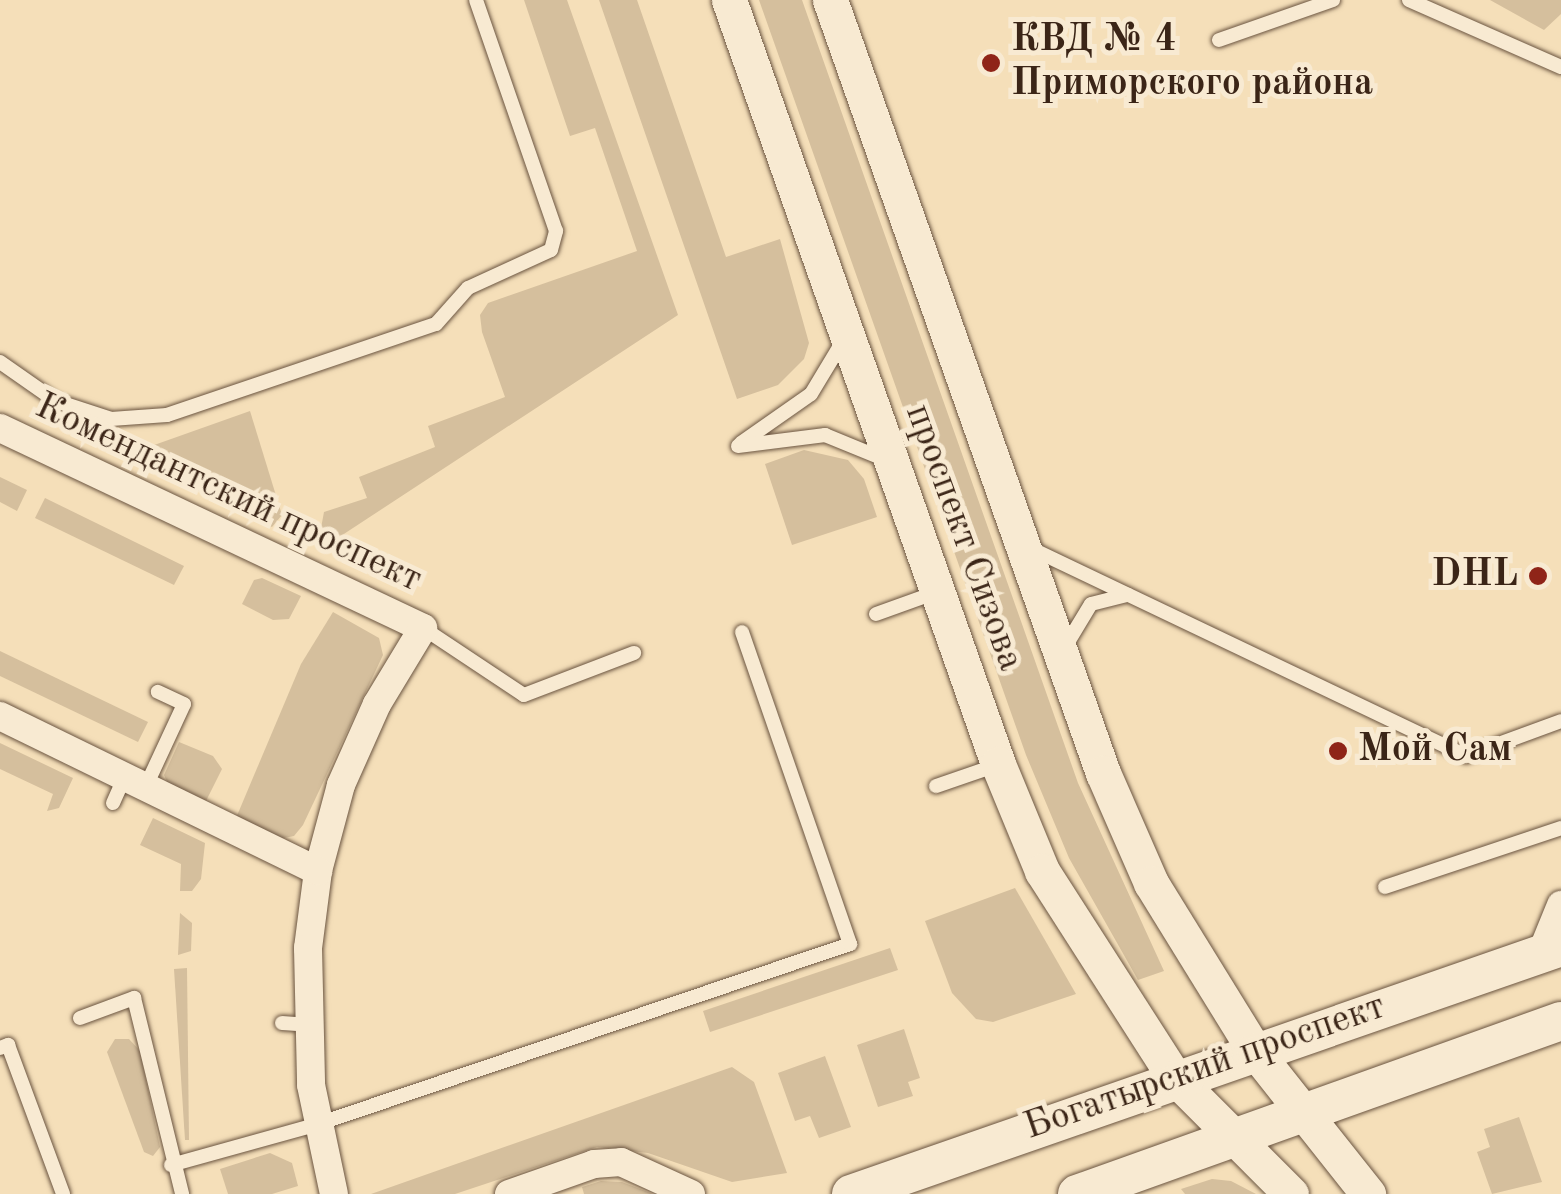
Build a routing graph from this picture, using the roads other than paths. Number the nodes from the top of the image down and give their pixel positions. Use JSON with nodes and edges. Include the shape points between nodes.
{"nodes":[{"id":1,"x":476,"y":0,"type":"edge"},
{"id":2,"x":729,"y":0,"type":"edge"},
{"id":3,"x":830,"y":0,"type":"edge"},
{"id":4,"x":1333,"y":0,"type":"edge"},
{"id":5,"x":1409,"y":0,"type":"edge"},
{"id":6,"x":1218,"y":40,"type":"dead end"},
{"id":7,"x":1561,"y":50,"type":"edge"},
{"id":8,"x":1555,"y":64,"type":"edge"},
{"id":9,"x":845,"y":336,"type":"junction"},
{"id":10,"x":0,"y":362,"type":"edge"},
{"id":11,"x":0,"y":428,"type":"edge"},
{"id":12,"x":892,"y":466,"type":"junction"},
{"id":13,"x":1022,"y":544,"type":"junction"},
{"id":14,"x":938,"y":592,"type":"junction"},
{"id":15,"x":1128,"y":594,"type":"junction"},
{"id":16,"x":876,"y":614,"type":"dead end"},
{"id":17,"x":424,"y":628,"type":"junction"},
{"id":18,"x":742,"y":632,"type":"dead end"},
{"id":19,"x":634,"y":652,"type":"dead end"},
{"id":20,"x":1062,"y":656,"type":"junction"},
{"id":21,"x":158,"y":692,"type":"dead end"},
{"id":22,"x":0,"y":716,"type":"edge"},
{"id":23,"x":1561,"y":721,"type":"edge"},
{"id":24,"x":998,"y":764,"type":"junction"},
{"id":25,"x":136,"y":781,"type":"junction"},
{"id":26,"x":936,"y":786,"type":"dead end"},
{"id":27,"x":113,"y":803,"type":"dead end"},
{"id":28,"x":1561,"y":828,"type":"edge"},
{"id":29,"x":318,"y":870,"type":"junction"},
{"id":30,"x":1385,"y":887,"type":"dead end"},
{"id":31,"x":1561,"y":906,"type":"edge"},
{"id":32,"x":1551,"y":951,"type":"edge"},
{"id":33,"x":80,"y":1018,"type":"dead end"},
{"id":34,"x":1561,"y":1022,"type":"edge"},
{"id":35,"x":0,"y":1048,"type":"edge"},
{"id":36,"x":1254,"y":1050,"type":"junction"},
{"id":37,"x":1176,"y":1078,"type":"junction"},
{"id":38,"x":1304,"y":1114,"type":"junction"},
{"id":39,"x":315,"y":1125,"type":"junction"},
{"id":40,"x":1236,"y":1138,"type":"junction"},
{"id":41,"x":171,"y":1165,"type":"junction"},
{"id":42,"x":63,"y":1194,"type":"edge"},
{"id":43,"x":182,"y":1194,"type":"edge"},
{"id":44,"x":334,"y":1194,"type":"edge"},
{"id":45,"x":509,"y":1194,"type":"edge"},
{"id":46,"x":691,"y":1194,"type":"edge"},
{"id":47,"x":851,"y":1194,"type":"edge"},
{"id":48,"x":1077,"y":1194,"type":"edge"},
{"id":49,"x":1291,"y":1194,"type":"edge"},
{"id":50,"x":1368,"y":1194,"type":"edge"}],
"edges":[{"from":1,"to":10,"type":"lane","via":[[556,231],[550,250],[468,288],[436,324],[168,415],[111,419],[56,401]]},
{"from":2,"to":9,"type":"street","name":"проспект Сизова"},
{"from":3,"to":13,"type":"street","name":"проспект Сизова"},
{"from":4,"to":6,"type":"lane"},
{"from":5,"to":8,"type":"lane"},
{"from":7,"to":8,"type":"lane"},
{"from":9,"to":12,"type":"street","name":"проспект Сизова"},
{"from":9,"to":12,"type":"lane","via":[[812,394],[738,446],[826,435]]},
{"from":11,"to":17,"type":"street","name":"Комендантский проспект"},
{"from":12,"to":14,"type":"street","name":"проспект Сизова"},
{"from":13,"to":15,"type":"lane"},
{"from":13,"to":20,"type":"street","name":"проспект Сизова"},
{"from":14,"to":16,"type":"lane"},
{"from":14,"to":24,"type":"street","name":"проспект Сизова"},
{"from":15,"to":20,"type":"lane","via":[[1091,604]]},
{"from":15,"to":23,"type":"lane","via":[[1466,756]]},
{"from":17,"to":19,"type":"lane","via":[[524,696]]},
{"from":17,"to":29,"type":"street","via":[[362,736]]},
{"from":18,"to":39,"type":"lane","via":[[850,944]]},
{"from":20,"to":36,"type":"street","name":"проспект Сизова","via":[[1151,884]]},
{"from":21,"to":25,"type":"lane","via":[[184,704]]},
{"from":22,"to":25,"type":"street"},
{"from":24,"to":26,"type":"lane"},
{"from":24,"to":37,"type":"street","name":"проспект Сизова","via":[[1042,872]]},
{"from":25,"to":27,"type":"lane"},
{"from":25,"to":29,"type":"street"},
{"from":28,"to":30,"type":"lane"},
{"from":29,"to":39,"type":"street","via":[[295,1024]]},
{"from":31,"to":32,"type":"street"},
{"from":32,"to":36,"type":"main road","name":"Богатырский проспект"},
{"from":33,"to":41,"type":"lane","via":[[134,998]]},
{"from":34,"to":38,"type":"main road","name":"Богатырский проспект"},
{"from":35,"to":42,"type":"lane","via":[[8,1045]]},
{"from":36,"to":37,"type":"main road","name":"Богатырский проспект"},
{"from":36,"to":38,"type":"street","name":"проспект Сизова"},
{"from":37,"to":40,"type":"street","name":"проспект Сизова"},
{"from":37,"to":47,"type":"main road","name":"Богатырский проспект"},
{"from":38,"to":40,"type":"main road","name":"Богатырский проспект"},
{"from":38,"to":50,"type":"street","name":"проспект Сизова"},
{"from":39,"to":41,"type":"lane"},
{"from":39,"to":44,"type":"street"},
{"from":40,"to":48,"type":"main road","name":"Богатырский проспект"},
{"from":40,"to":49,"type":"street","name":"проспект Сизова"},
{"from":41,"to":43,"type":"lane"},
{"from":45,"to":46,"type":"street","via":[[594,1164],[620,1162]]}]}
